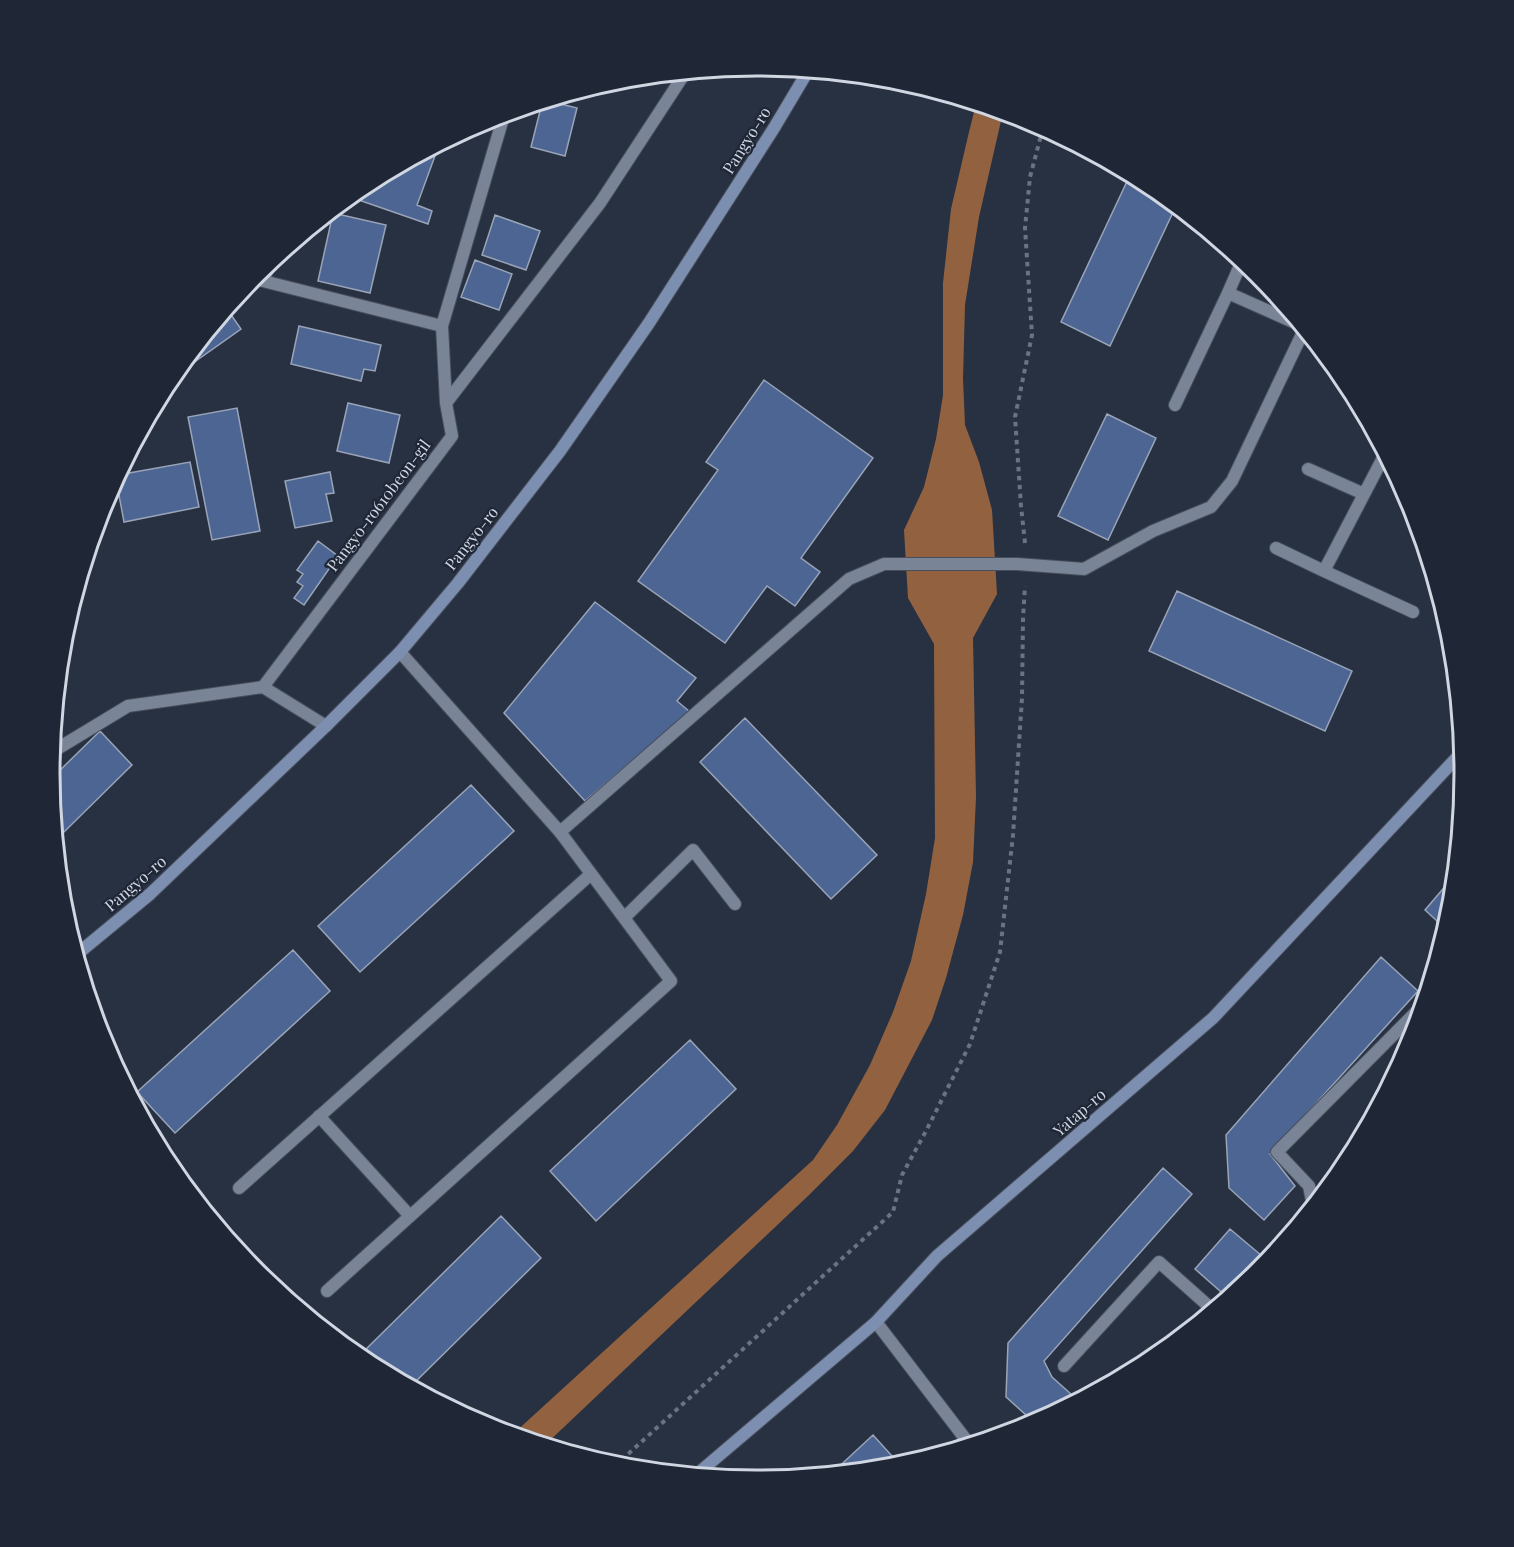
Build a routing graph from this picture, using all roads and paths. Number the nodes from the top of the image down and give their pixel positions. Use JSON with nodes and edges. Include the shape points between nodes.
{"nodes":[{"id":1,"x":804,"y":78,"type":"edge"},
{"id":2,"x":680,"y":81,"type":"edge"},
{"id":3,"x":501,"y":126,"type":"edge"},
{"id":4,"x":1041,"y":137,"type":"edge"},
{"id":5,"x":1238,"y":270,"type":"edge"},
{"id":6,"x":264,"y":281,"type":"edge"},
{"id":7,"x":1228,"y":293,"type":"junction"},
{"id":8,"x":1284,"y":318,"type":"edge"},
{"id":9,"x":442,"y":326,"type":"junction"},
{"id":10,"x":1300,"y":337,"type":"edge"},
{"id":11,"x":446,"y":403,"type":"junction"},
{"id":12,"x":1175,"y":405,"type":"dead end"},
{"id":13,"x":1380,"y":462,"type":"edge"},
{"id":14,"x":1308,"y":469,"type":"dead end"},
{"id":15,"x":1364,"y":494,"type":"junction"},
{"id":16,"x":1276,"y":548,"type":"dead end"},
{"id":17,"x":1022,"y":565,"type":"junction"},
{"id":18,"x":1324,"y":571,"type":"junction"},
{"id":19,"x":1413,"y":612,"type":"dead end"},
{"id":20,"x":400,"y":652,"type":"junction"},
{"id":21,"x":263,"y":687,"type":"junction"},
{"id":22,"x":326,"y":726,"type":"junction"},
{"id":23,"x":61,"y":747,"type":"edge"},
{"id":24,"x":1454,"y":761,"type":"edge"},
{"id":25,"x":560,"y":832,"type":"junction"},
{"id":26,"x":591,"y":874,"type":"junction"},
{"id":27,"x":735,"y":904,"type":"dead end"},
{"id":28,"x":624,"y":918,"type":"junction"},
{"id":29,"x":83,"y":949,"type":"edge"},
{"id":30,"x":1409,"y":1019,"type":"edge"},
{"id":31,"x":319,"y":1116,"type":"junction"},
{"id":32,"x":239,"y":1188,"type":"dead end"},
{"id":33,"x":1311,"y":1196,"type":"edge"},
{"id":34,"x":410,"y":1216,"type":"junction"},
{"id":35,"x":327,"y":1291,"type":"dead end"},
{"id":36,"x":1208,"y":1305,"type":"edge"},
{"id":37,"x":876,"y":1322,"type":"junction"},
{"id":38,"x":1064,"y":1366,"type":"dead end"},
{"id":39,"x":965,"y":1439,"type":"edge"},
{"id":40,"x":624,"y":1458,"type":"edge"},
{"id":41,"x":704,"y":1468,"type":"edge"}],
"edges":[{"from":1,"to":20,"type":"main road","name":"Pangyo-ro","via":[[649,323],[552,460]]},
{"from":2,"to":11,"type":"street","via":[[600,203]]},
{"from":3,"to":9,"type":"street","name":"Pangyo-ro610beon-gil"},
{"from":4,"to":17,"type":"path","via":[[1030,177],[1025,228],[1032,335],[1015,417]]},
{"from":5,"to":7,"type":"street"},
{"from":6,"to":9,"type":"street"},
{"from":7,"to":8,"type":"street"},
{"from":7,"to":12,"type":"street"},
{"from":9,"to":11,"type":"street","name":"Pangyo-ro610beon-gil"},
{"from":10,"to":17,"type":"street","via":[[1232,481],[1211,507],[1153,531],[1084,569]]},
{"from":11,"to":21,"type":"street","name":"Pangyo-ro610beon-gil","via":[[452,436]]},
{"from":13,"to":15,"type":"street"},
{"from":14,"to":15,"type":"street"},
{"from":15,"to":18,"type":"street"},
{"from":16,"to":18,"type":"street"},
{"from":17,"to":25,"type":"street","via":[[884,564],[849,579]]},
{"from":17,"to":40,"type":"path","via":[[1022,698],[1013,835],[1000,952],[970,1044],[902,1175],[893,1212]]},
{"from":18,"to":19,"type":"street"},
{"from":20,"to":22,"type":"main road","name":"Pangyo-ro"},
{"from":20,"to":25,"type":"street"},
{"from":21,"to":22,"type":"street"},
{"from":21,"to":23,"type":"street","via":[[128,706]]},
{"from":22,"to":29,"type":"main road","name":"Pangyo-ro","via":[[150,894]]},
{"from":24,"to":37,"type":"main road","name":"Yatap-ro","via":[[1213,1018],[937,1256]]},
{"from":25,"to":26,"type":"street"},
{"from":26,"to":28,"type":"street"},
{"from":26,"to":31,"type":"street"},
{"from":27,"to":28,"type":"street","via":[[693,850]]},
{"from":28,"to":34,"type":"street","via":[[671,981]]},
{"from":30,"to":33,"type":"street","via":[[1277,1152],[1310,1186]]},
{"from":31,"to":32,"type":"street"},
{"from":31,"to":34,"type":"street"},
{"from":34,"to":35,"type":"street"},
{"from":36,"to":38,"type":"street","via":[[1159,1262]]},
{"from":37,"to":39,"type":"street"},
{"from":37,"to":41,"type":"main road","name":"Yatap-ro"}]}
